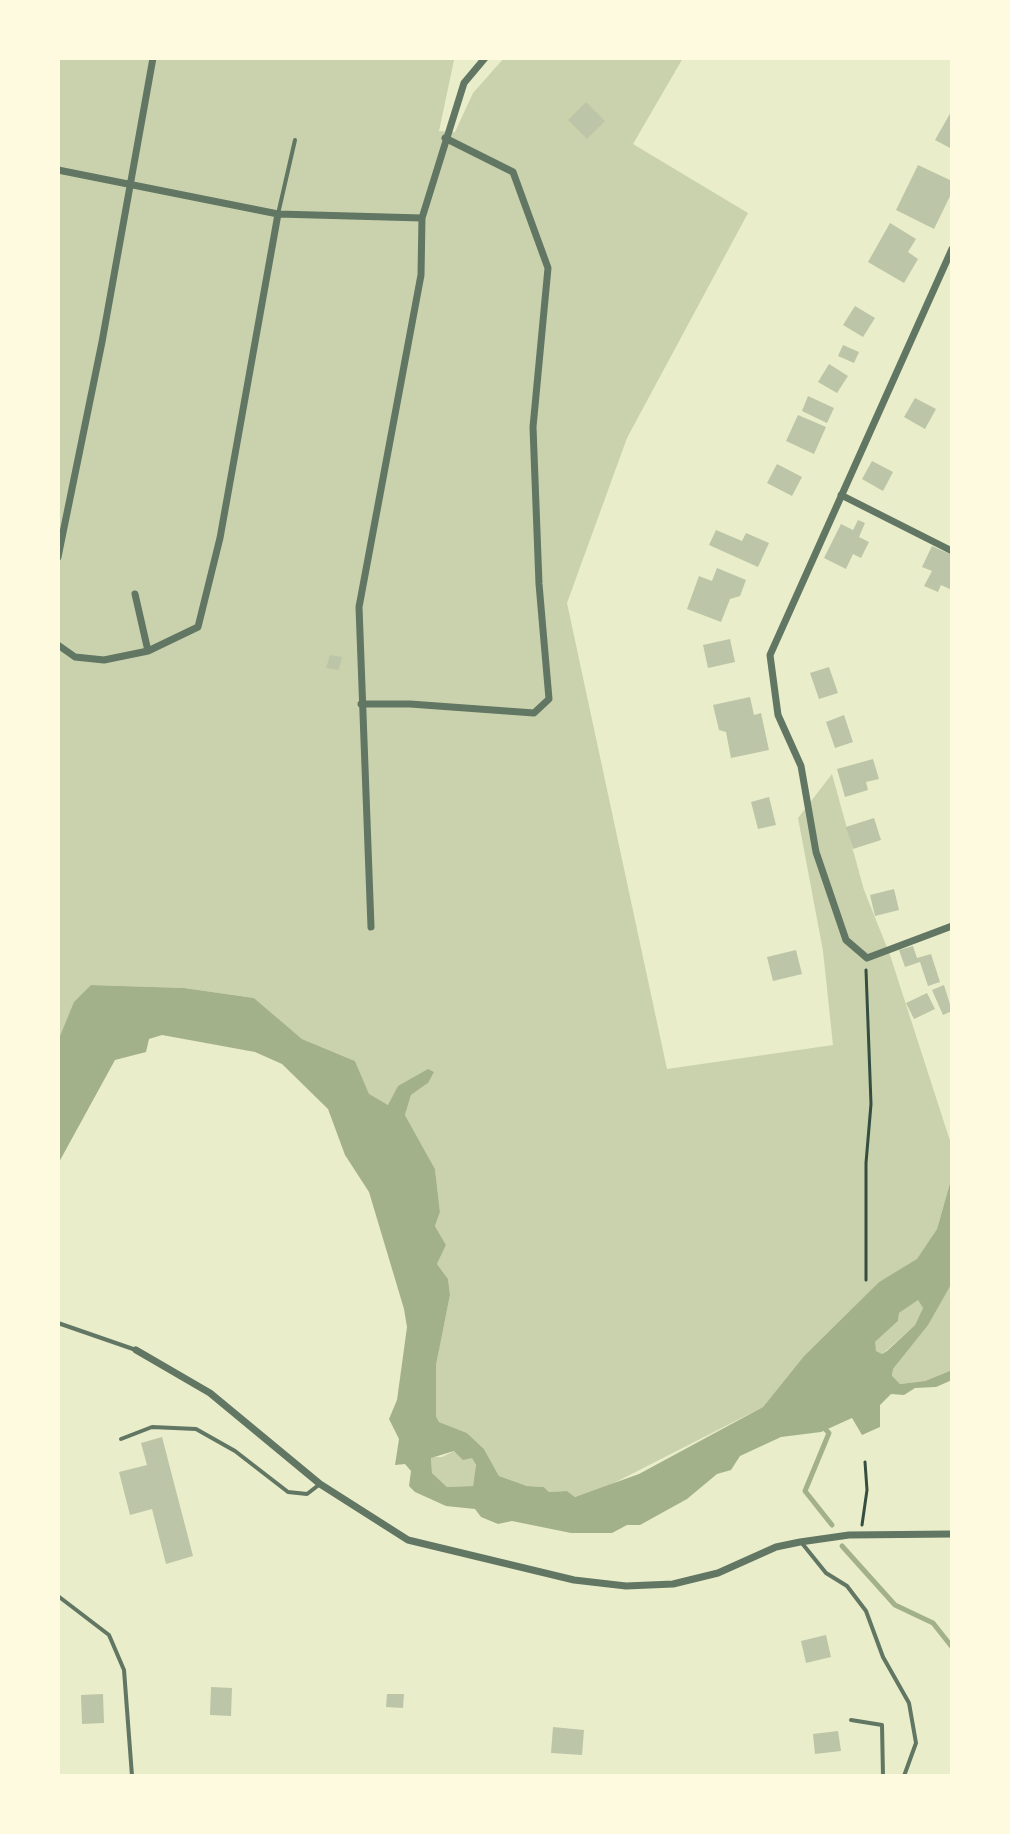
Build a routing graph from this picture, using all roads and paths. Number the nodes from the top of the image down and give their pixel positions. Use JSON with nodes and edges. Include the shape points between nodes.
{"nodes":[{"id":1,"x":153,"y":58,"type":"edge"},
{"id":2,"x":485,"y":58,"type":"edge"},
{"id":3,"x":445,"y":138,"type":"junction"},
{"id":4,"x":295,"y":140,"type":"dead end"},
{"id":5,"x":58,"y":170,"type":"edge"},
{"id":6,"x":130,"y":185,"type":"junction"},
{"id":7,"x":278,"y":214,"type":"junction"},
{"id":8,"x":422,"y":218,"type":"junction"},
{"id":9,"x":952,"y":249,"type":"edge"},
{"id":10,"x":841,"y":495,"type":"junction"},
{"id":11,"x":952,"y":551,"type":"edge"},
{"id":12,"x":58,"y":557,"type":"edge"},
{"id":13,"x":135,"y":594,"type":"dead end"},
{"id":14,"x":58,"y":645,"type":"edge"},
{"id":15,"x":148,"y":651,"type":"junction"},
{"id":16,"x":361,"y":704,"type":"junction"},
{"id":17,"x":952,"y":926,"type":"edge"},
{"id":18,"x":371,"y":927,"type":"dead end"},
{"id":19,"x":867,"y":958,"type":"junction"},
{"id":20,"x":866,"y":1280,"type":"dead end"},
{"id":21,"x":58,"y":1323,"type":"edge"},
{"id":22,"x":136,"y":1350,"type":"joint"},
{"id":23,"x":121,"y":1439,"type":"dead end"},
{"id":24,"x":865,"y":1462,"type":"dead end"},
{"id":25,"x":320,"y":1484,"type":"junction"},
{"id":26,"x":862,"y":1534,"type":"junction"},
{"id":27,"x":952,"y":1534,"type":"edge"},
{"id":28,"x":800,"y":1542,"type":"junction"},
{"id":29,"x":58,"y":1596,"type":"edge"},
{"id":30,"x":851,"y":1720,"type":"dead end"},
{"id":31,"x":132,"y":1776,"type":"edge"},
{"id":32,"x":883,"y":1776,"type":"edge"},
{"id":33,"x":904,"y":1776,"type":"edge"}],
"edges":[{"from":1,"to":6,"type":"street"},
{"from":2,"to":3,"type":"street","via":[[464,83]]},
{"from":3,"to":8,"type":"street"},
{"from":3,"to":16,"type":"street","via":[[513,172],[548,268],[533,427],[549,699],[534,713]]},
{"from":4,"to":7,"type":"lane"},
{"from":5,"to":6,"type":"street"},
{"from":6,"to":7,"type":"street"},
{"from":6,"to":12,"type":"street"},
{"from":7,"to":8,"type":"street"},
{"from":7,"to":15,"type":"street","via":[[220,538],[198,627]]},
{"from":8,"to":16,"type":"street","via":[[421,275],[359,607]]},
{"from":9,"to":10,"type":"street"},
{"from":10,"to":11,"type":"street"},
{"from":10,"to":19,"type":"street","via":[[770,655],[778,715],[801,766],[816,852],[846,940]]},
{"from":13,"to":15,"type":"street"},
{"from":14,"to":15,"type":"street","via":[[75,657],[104,660]]},
{"from":16,"to":18,"type":"street"},
{"from":17,"to":19,"type":"street"},
{"from":19,"to":20,"type":"path","via":[[871,1104]]},
{"from":21,"to":22,"type":"lane"},
{"from":22,"to":25,"type":"street","via":[[210,1393]]},
{"from":23,"to":25,"type":"lane","via":[[152,1427],[196,1429],[288,1492],[307,1494]]},
{"from":24,"to":26,"type":"path"},
{"from":25,"to":28,"type":"street","via":[[408,1540],[574,1580],[673,1584]]},
{"from":26,"to":27,"type":"street"},
{"from":26,"to":28,"type":"street"},
{"from":28,"to":33,"type":"lane","via":[[866,1611],[883,1657],[909,1703],[916,1743]]},
{"from":29,"to":31,"type":"lane","via":[[109,1635],[124,1670]]},
{"from":30,"to":32,"type":"lane","via":[[882,1725]]}]}
